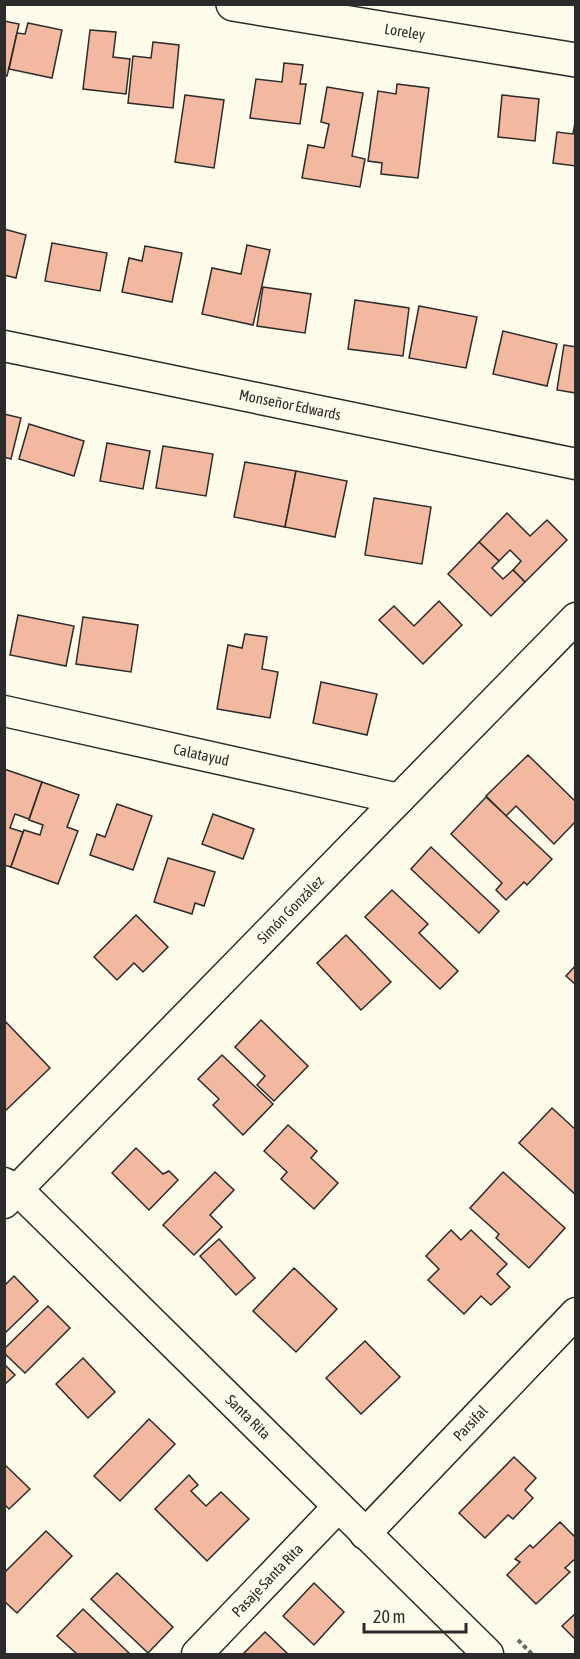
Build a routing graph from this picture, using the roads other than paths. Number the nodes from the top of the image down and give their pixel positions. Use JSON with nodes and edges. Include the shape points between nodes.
{"nodes":[{"id":1,"x":233,"y":4,"type":"edge"},
{"id":2,"x":576,"y":60,"type":"edge"},
{"id":3,"x":4,"y":346,"type":"edge"},
{"id":4,"x":576,"y":464,"type":"edge"},
{"id":5,"x":576,"y":618,"type":"edge"},
{"id":6,"x":4,"y":711,"type":"edge"},
{"id":7,"x":399,"y":800,"type":"junction"},
{"id":8,"x":9,"y":1192,"type":"edge"},
{"id":9,"x":576,"y":1313,"type":"edge"},
{"id":10,"x":338,"y":1507,"type":"junction"},
{"id":11,"x":365,"y":1534,"type":"junction"},
{"id":12,"x":197,"y":1654,"type":"edge"},
{"id":13,"x":488,"y":1654,"type":"edge"}],
"edges":[{"from":1,"to":2,"type":"street","name":"Loreley"},
{"from":3,"to":4,"type":"street","name":"Monseñor Edwards"},
{"from":5,"to":7,"type":"street","name":"Simón González"},
{"from":6,"to":7,"type":"street","name":"Calatayud"},
{"from":7,"to":8,"type":"street","name":"Simón González"},
{"from":8,"to":10,"type":"street","name":"Santa Rita"},
{"from":9,"to":11,"type":"street","name":"Parsifal"},
{"from":10,"to":11,"type":"street","name":"Santa Rita"},
{"from":10,"to":12,"type":"street","name":"Pasaje Santa Rita"},
{"from":11,"to":13,"type":"street","name":"Santa Rita"}]}
